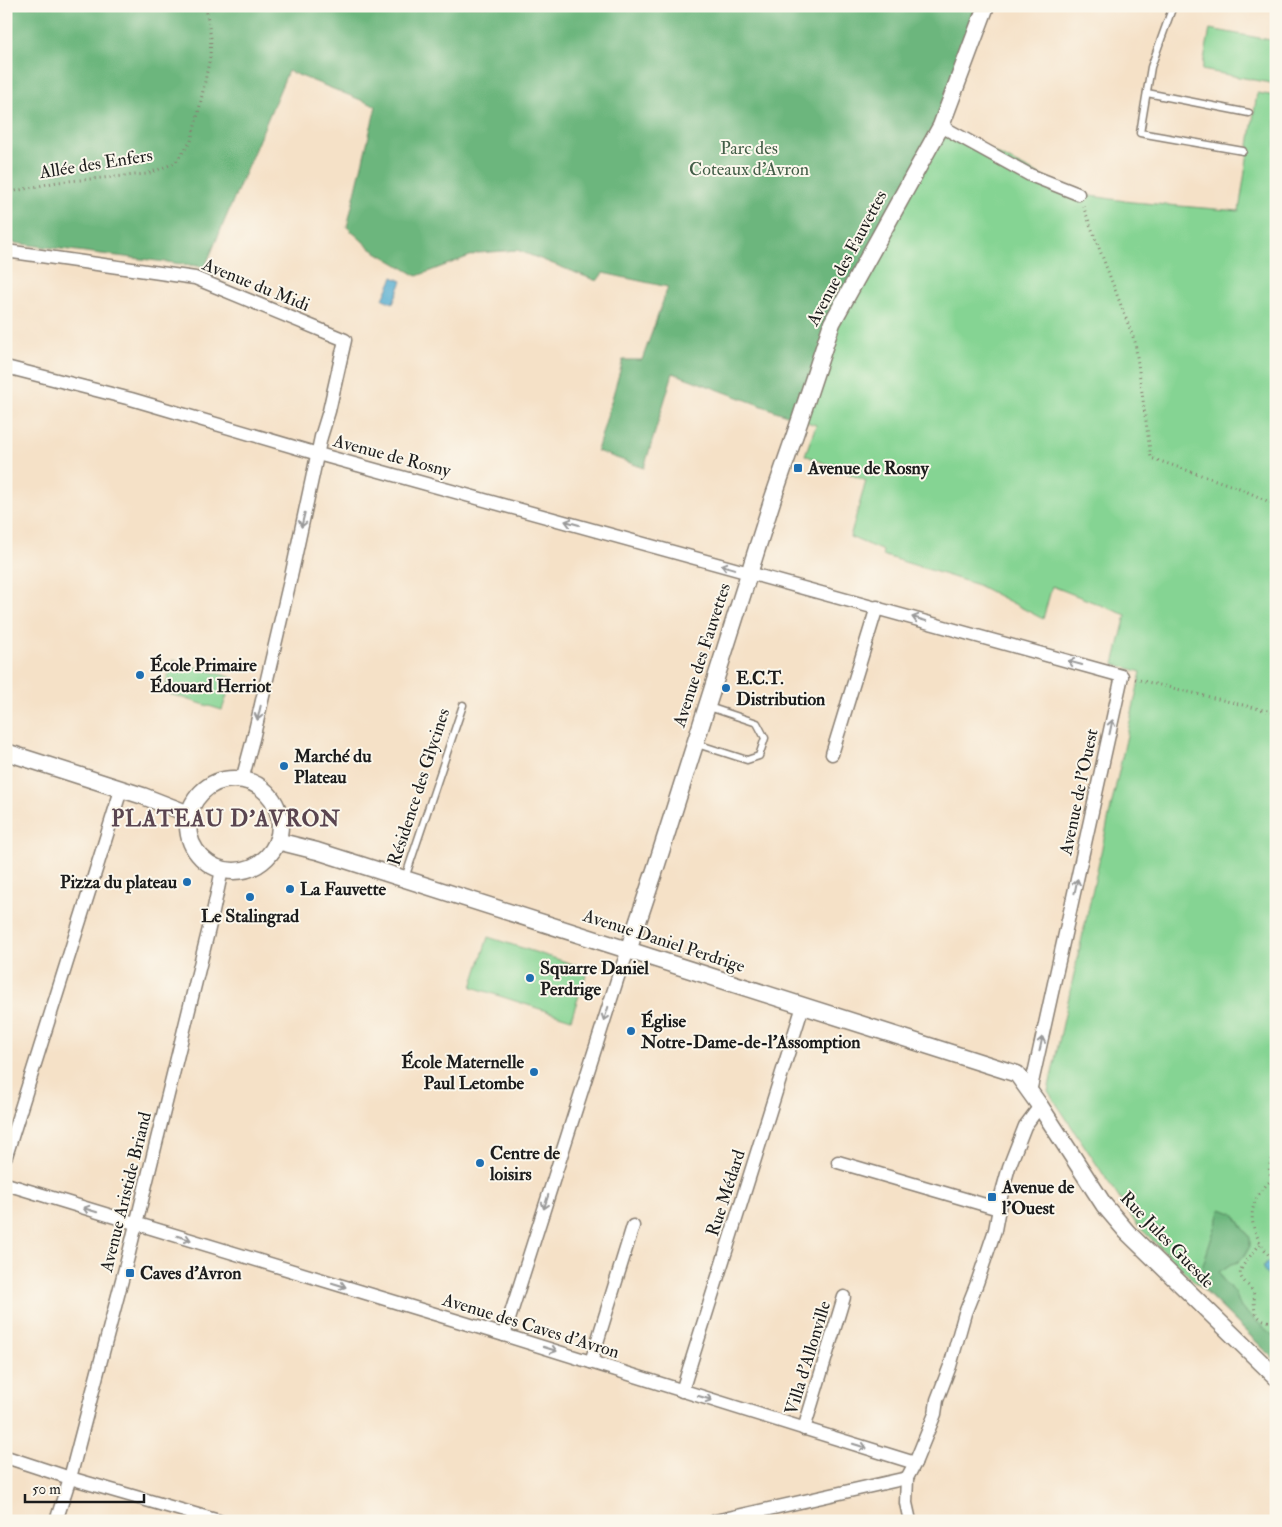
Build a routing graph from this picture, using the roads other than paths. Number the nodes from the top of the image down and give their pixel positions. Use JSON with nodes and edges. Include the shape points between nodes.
{"nodes":[{"id":1,"x":986,"y":6,"type":"edge"},
{"id":2,"x":1173,"y":6,"type":"edge"},
{"id":3,"x":1147,"y":93,"type":"junction"},
{"id":4,"x":1249,"y":113,"type":"dead end"},
{"id":5,"x":941,"y":126,"type":"junction"},
{"id":6,"x":1243,"y":151,"type":"dead end"},
{"id":7,"x":1078,"y":194,"type":"road end"},
{"id":8,"x":6,"y":251,"type":"edge"},
{"id":9,"x":6,"y":367,"type":"edge"},
{"id":10,"x":318,"y":454,"type":"junction"},
{"id":11,"x":749,"y":573,"type":"junction"},
{"id":12,"x":877,"y":607,"type":"junction"},
{"id":13,"x":1122,"y":676,"type":"joint"},
{"id":14,"x":463,"y":705,"type":"dead end"},
{"id":15,"x":707,"y":706,"type":"junction"},
{"id":16,"x":695,"y":744,"type":"junction"},
{"id":17,"x":6,"y":752,"type":"edge"},
{"id":18,"x":832,"y":754,"type":"dead end"},
{"id":19,"x":242,"y":780,"type":"junction"},
{"id":20,"x":121,"y":790,"type":"junction"},
{"id":21,"x":189,"y":814,"type":"junction"},
{"id":22,"x":277,"y":841,"type":"junction"},
{"id":23,"x":222,"y":870,"type":"junction"},
{"id":24,"x":404,"y":879,"type":"junction"},
{"id":25,"x":628,"y":951,"type":"junction"},
{"id":26,"x":803,"y":1006,"type":"junction"},
{"id":27,"x":1030,"y":1092,"type":"junction"},
{"id":28,"x":1040,"y":1106,"type":"junction"},
{"id":29,"x":6,"y":1156,"type":"edge"},
{"id":30,"x":838,"y":1162,"type":"dead end"},
{"id":31,"x":6,"y":1184,"type":"edge"},
{"id":32,"x":999,"y":1209,"type":"junction"},
{"id":33,"x":137,"y":1224,"type":"junction"},
{"id":34,"x":633,"y":1226,"type":"dead end"},
{"id":35,"x":844,"y":1297,"type":"dead end"},
{"id":36,"x":504,"y":1335,"type":"junction"},
{"id":37,"x":591,"y":1362,"type":"junction"},
{"id":38,"x":1276,"y":1377,"type":"edge"},
{"id":39,"x":682,"y":1391,"type":"junction"},
{"id":40,"x":804,"y":1429,"type":"junction"},
{"id":41,"x":6,"y":1457,"type":"edge"},
{"id":42,"x":915,"y":1463,"type":"junction"},
{"id":43,"x":70,"y":1478,"type":"junction"},
{"id":44,"x":907,"y":1478,"type":"junction"},
{"id":45,"x":56,"y":1521,"type":"edge"},
{"id":46,"x":219,"y":1521,"type":"edge"},
{"id":47,"x":715,"y":1521,"type":"edge"},
{"id":48,"x":910,"y":1521,"type":"edge"}],
"edges":[{"from":1,"to":5,"type":"street","name":"Avenue des Fauvettes"},
{"from":2,"to":3,"type":"lane","via":[[1151,67]]},
{"from":3,"to":4,"type":"lane"},
{"from":3,"to":6,"type":"lane","via":[[1140,133]]},
{"from":5,"to":7,"type":"street","via":[[1030,175]]},
{"from":5,"to":11,"type":"street","name":"Avenue des Fauvettes","via":[[832,324]]},
{"from":8,"to":10,"type":"street","name":"Avenue du Midi","via":[[195,278],[345,340]]},
{"from":9,"to":10,"type":"street","name":"Avenue de Rosny"},
{"from":11,"to":10,"type":"street","name":"Avenue de Rosny","one_way":true},
{"from":10,"to":19,"type":"street","name":"Avenue de Rosny","one_way":true},
{"from":11,"to":12,"type":"street","name":"Avenue de Rosny"},
{"from":11,"to":15,"type":"street","name":"Avenue des Fauvettes"},
{"from":13,"to":12,"type":"street","name":"Avenue de Rosny","one_way":true},
{"from":12,"to":18,"type":"street"},
{"from":27,"to":13,"type":"street","name":"Avenue de l'Ouest","one_way":true},
{"from":14,"to":24,"type":"lane","name":"Résidence des Glycines"},
{"from":15,"to":16,"type":"street","name":"Avenue des Fauvettes"},
{"from":15,"to":16,"type":"lane","via":[[757,723],[765,738],[759,756],[747,760]]},
{"from":16,"to":25,"type":"street","name":"Avenue des Fauvettes"},
{"from":17,"to":20,"type":"street"},
{"from":19,"to":21,"type":"street","via":[[229,779],[206,788],[195,799]]},
{"from":19,"to":22,"type":"street","via":[[263,790],[277,810],[280,823]]},
{"from":20,"to":21,"type":"street"},
{"from":20,"to":29,"type":"street"},
{"from":21,"to":23,"type":"street","via":[[188,835],[197,854]]},
{"from":22,"to":23,"type":"street","via":[[268,856],[255,866],[238,871]]},
{"from":22,"to":24,"type":"street","name":"Avenue Daniel Perdrige"},
{"from":23,"to":33,"type":"street","name":"Avenue Aristide Briand"},
{"from":24,"to":25,"type":"street","name":"Avenue Daniel Perdrige"},
{"from":25,"to":26,"type":"street","name":"Avenue Daniel Perdrige"},
{"from":25,"to":36,"type":"street","name":"Avenue des Fauvettes","one_way":true},
{"from":26,"to":27,"type":"street","name":"Avenue Daniel Perdrige","via":[[1016,1074]]},
{"from":26,"to":39,"type":"street","name":"Rue Médard"},
{"from":27,"to":28,"type":"street","name":"Rue Jules Guesde"},
{"from":28,"to":32,"type":"street","via":[[1025,1126],[1009,1167]]},
{"from":28,"to":38,"type":"street","name":"Rue Jules Guesde","via":[[1104,1205],[1127,1232]]},
{"from":30,"to":32,"type":"street"},
{"from":33,"to":31,"type":"street","name":"Avenue des Caves d'Avron","one_way":true},
{"from":32,"to":42,"type":"street","via":[[935,1414]]},
{"from":33,"to":36,"type":"street","name":"Avenue des Caves d'Avron","one_way":true},
{"from":33,"to":43,"type":"street","name":"Avenue Aristide Briand"},
{"from":34,"to":37,"type":"street"},
{"from":35,"to":40,"type":"street","name":"Villa d'Allonville"},
{"from":36,"to":37,"type":"street","name":"Avenue des Caves d'Avron","one_way":true},
{"from":37,"to":39,"type":"street","name":"Avenue des Caves d'Avron"},
{"from":39,"to":40,"type":"street","name":"Avenue des Caves d'Avron","one_way":true},
{"from":40,"to":42,"type":"street","name":"Avenue des Caves d'Avron","one_way":true},
{"from":41,"to":43,"type":"street"},
{"from":42,"to":44,"type":"street"},
{"from":43,"to":45,"type":"street","name":"Avenue Aristide Briand"},
{"from":43,"to":46,"type":"street"},
{"from":44,"to":47,"type":"street"},
{"from":44,"to":48,"type":"street","via":[[906,1503]]}]}
